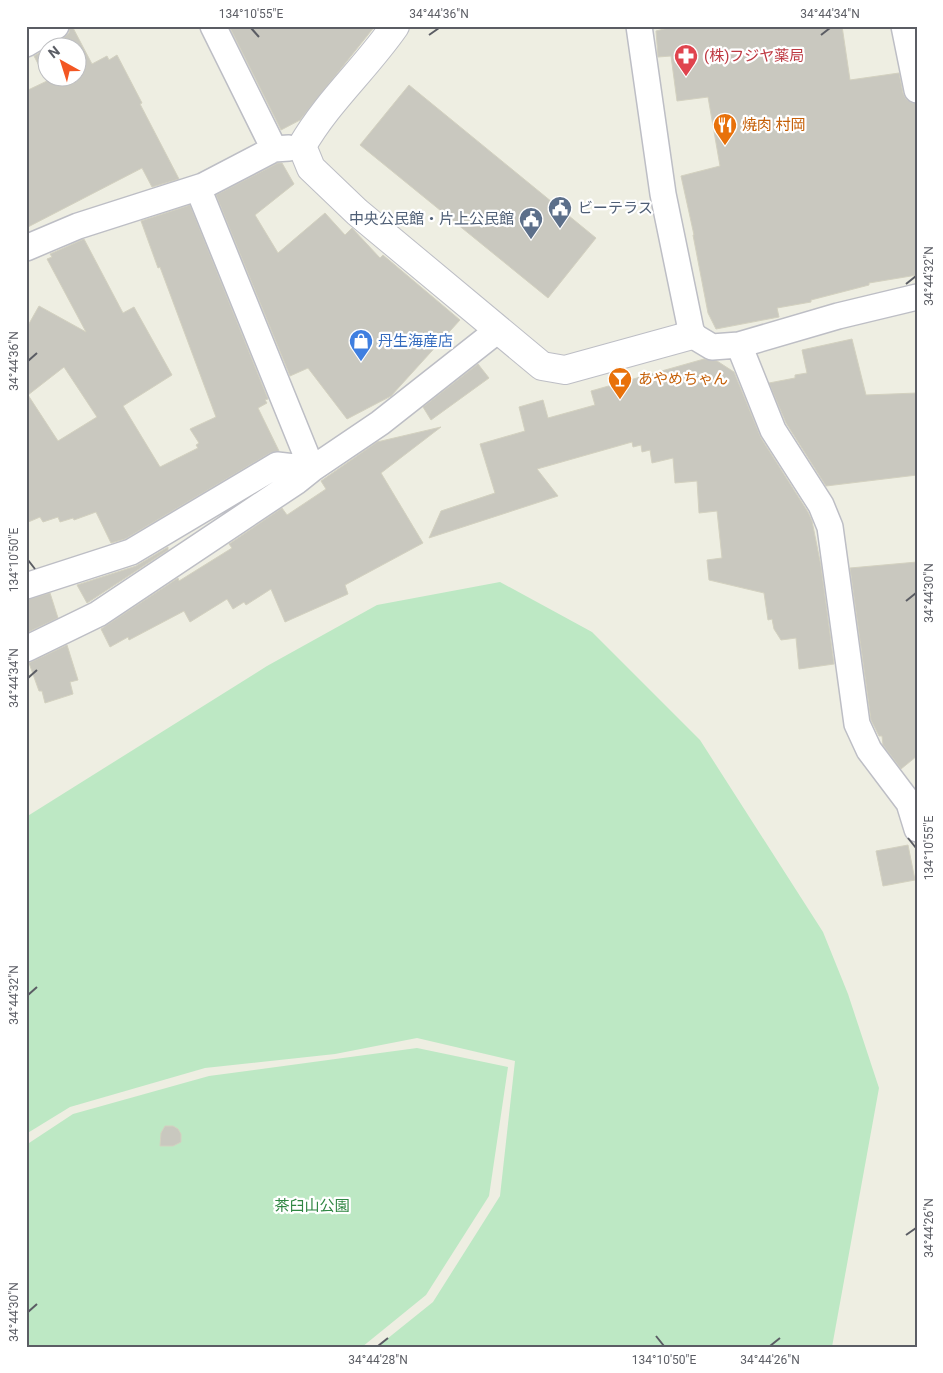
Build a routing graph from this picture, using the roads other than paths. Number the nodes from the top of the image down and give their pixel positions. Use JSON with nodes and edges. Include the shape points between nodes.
{"nodes":[{"id":1,"x":56,"y":26,"type":"edge"},
{"id":2,"x":213,"y":26,"type":"edge"},
{"id":3,"x":395,"y":26,"type":"edge"},
{"id":4,"x":639,"y":26,"type":"edge"},
{"id":5,"x":904,"y":26,"type":"edge"},
{"id":6,"x":26,"y":44,"type":"edge"},
{"id":7,"x":917,"y":90,"type":"edge"},
{"id":8,"x":302,"y":146,"type":"junction"},
{"id":9,"x":274,"y":149,"type":"junction"},
{"id":10,"x":198,"y":188,"type":"junction"},
{"id":11,"x":27,"y":247,"type":"edge"},
{"id":12,"x":917,"y":297,"type":"edge"},
{"id":13,"x":498,"y":330,"type":"junction"},
{"id":14,"x":692,"y":335,"type":"junction"},
{"id":15,"x":739,"y":345,"type":"junction"},
{"id":16,"x":312,"y":469,"type":"junction"},
{"id":17,"x":26,"y":586,"type":"edge"},
{"id":18,"x":26,"y":649,"type":"edge"},
{"id":19,"x":917,"y":830,"type":"edge"}],
"edges":[{"from":1,"to":6,"type":"street"},
{"from":2,"to":9,"type":"street"},
{"from":3,"to":8,"type":"street","via":[[313,126]]},
{"from":4,"to":14,"type":"street","via":[[664,194]]},
{"from":5,"to":7,"type":"street"},
{"from":8,"to":9,"type":"street"},
{"from":8,"to":13,"type":"street","via":[[311,168],[357,212]]},
{"from":9,"to":10,"type":"street"},
{"from":10,"to":11,"type":"street","via":[[78,226]]},
{"from":10,"to":16,"type":"street"},
{"from":12,"to":15,"type":"street"},
{"from":13,"to":14,"type":"street","via":[[542,366],[566,370]]},
{"from":13,"to":16,"type":"street","via":[[380,423]]},
{"from":14,"to":15,"type":"street","via":[[712,347]]},
{"from":15,"to":19,"type":"street","via":[[773,430],[821,505],[830,527],[857,724],[869,750],[909,803]]},
{"from":16,"to":17,"type":"street","via":[[277,465],[131,552]]},
{"from":16,"to":18,"type":"street","via":[[98,614]]}]}
